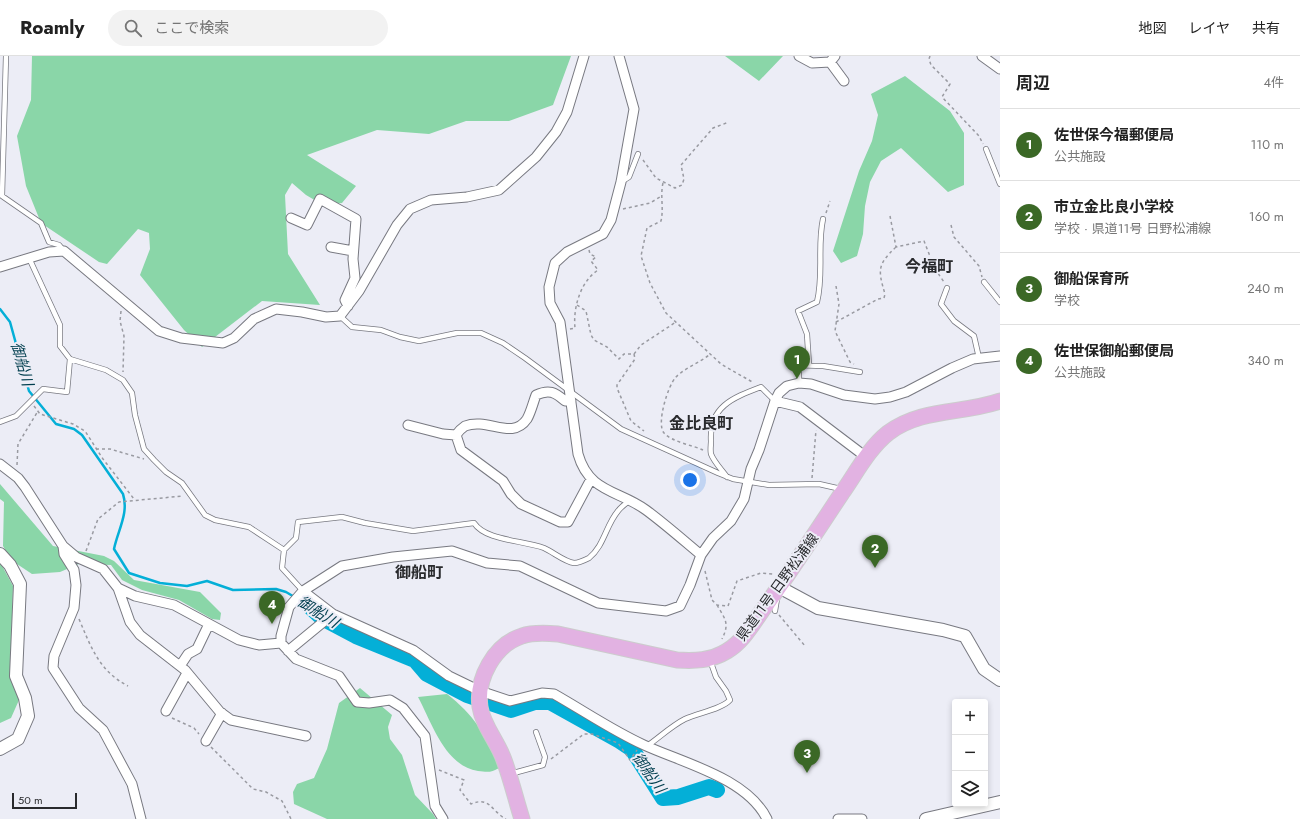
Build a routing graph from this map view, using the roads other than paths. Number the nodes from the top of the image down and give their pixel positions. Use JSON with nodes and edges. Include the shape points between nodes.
{"nodes":[{"id":1,"x":6,"y":56,"type":"edge"},
{"id":2,"x":584,"y":56,"type":"edge"},
{"id":3,"x":619,"y":56,"type":"edge"},
{"id":4,"x":799,"y":56,"type":"edge"},
{"id":5,"x":982,"y":56,"type":"edge"},
{"id":6,"x":833,"y":59,"type":"edge"},
{"id":7,"x":1000,"y":70,"type":"edge"},
{"id":8,"x":844,"y":82,"type":"dead end"},
{"id":9,"x":986,"y":149,"type":"road end"},
{"id":10,"x":638,"y":154,"type":"road end"},
{"id":11,"x":621,"y":182,"type":"junction"},
{"id":12,"x":1000,"y":184,"type":"edge"},
{"id":13,"x":291,"y":218,"type":"dead end"},
{"id":14,"x":823,"y":219,"type":"road end"},
{"id":15,"x":331,"y":247,"type":"dead end"},
{"id":16,"x":64,"y":251,"type":"junction"},
{"id":17,"x":353,"y":251,"type":"junction"},
{"id":18,"x":29,"y":258,"type":"junction"},
{"id":19,"x":0,"y":267,"type":"edge"},
{"id":20,"x":984,"y":282,"type":"road end"},
{"id":21,"x":947,"y":288,"type":"road end"},
{"id":22,"x":1000,"y":302,"type":"edge"},
{"id":23,"x":348,"y":306,"type":"junction"},
{"id":24,"x":340,"y":316,"type":"junction"},
{"id":25,"x":1000,"y":356,"type":"edge"},
{"id":26,"x":979,"y":358,"type":"junction"},
{"id":27,"x":70,"y":359,"type":"junction"},
{"id":28,"x":809,"y":365,"type":"junction"},
{"id":29,"x":860,"y":372,"type":"road end"},
{"id":30,"x":799,"y":384,"type":"junction"},
{"id":31,"x":570,"y":390,"type":"junction"},
{"id":32,"x":571,"y":401,"type":"junction"},
{"id":33,"x":776,"y":401,"type":"junction"},
{"id":34,"x":1000,"y":401,"type":"edge"},
{"id":35,"x":0,"y":422,"type":"edge"},
{"id":36,"x":408,"y":425,"type":"dead end"},
{"id":37,"x":456,"y":435,"type":"junction"},
{"id":38,"x":866,"y":457,"type":"junction"},
{"id":39,"x":0,"y":464,"type":"edge"},
{"id":40,"x":727,"y":477,"type":"junction"},
{"id":41,"x":591,"y":479,"type":"junction"},
{"id":42,"x":748,"y":482,"type":"junction"},
{"id":43,"x":845,"y":490,"type":"junction"},
{"id":44,"x":629,"y":501,"type":"junction"},
{"id":45,"x":63,"y":546,"type":"junction"},
{"id":46,"x":284,"y":550,"type":"junction"},
{"id":47,"x":0,"y":554,"type":"edge"},
{"id":48,"x":701,"y":555,"type":"junction"},
{"id":49,"x":783,"y":582,"type":"junction"},
{"id":50,"x":118,"y":588,"type":"junction"},
{"id":51,"x":303,"y":590,"type":"junction"},
{"id":52,"x":775,"y":611,"type":"road end"},
{"id":53,"x":333,"y":614,"type":"junction"},
{"id":54,"x":209,"y":624,"type":"junction"},
{"id":55,"x":281,"y":643,"type":"junction"},
{"id":56,"x":288,"y":650,"type":"junction"},
{"id":57,"x":711,"y":657,"type":"junction"},
{"id":58,"x":184,"y":670,"type":"junction"},
{"id":59,"x":1000,"y":680,"type":"edge"},
{"id":60,"x":480,"y":696,"type":"junction"},
{"id":61,"x":166,"y":711,"type":"road end"},
{"id":62,"x":222,"y":713,"type":"junction"},
{"id":63,"x":536,"y":732,"type":"dead end"},
{"id":64,"x":306,"y":736,"type":"dead end"},
{"id":65,"x":206,"y":741,"type":"road end"},
{"id":66,"x":644,"y":745,"type":"junction"},
{"id":67,"x":0,"y":749,"type":"edge"},
{"id":68,"x":509,"y":775,"type":"junction"},
{"id":69,"x":1000,"y":802,"type":"edge"},
{"id":70,"x":141,"y":819,"type":"edge"},
{"id":71,"x":443,"y":819,"type":"edge"},
{"id":72,"x":522,"y":819,"type":"edge"},
{"id":73,"x":767,"y":819,"type":"edge"},
{"id":74,"x":838,"y":819,"type":"edge"},
{"id":75,"x":862,"y":819,"type":"edge"},
{"id":76,"x":926,"y":819,"type":"edge"}],
"edges":[{"from":1,"to":16,"type":"lane","via":[[2,196],[41,223],[50,242],[59,245]]},
{"from":2,"to":23,"type":"street","via":[[567,112],[556,132],[536,157],[499,190],[467,197],[431,200],[410,209],[397,225]]},
{"from":3,"to":11,"type":"street","via":[[634,109]]},
{"from":4,"to":6,"type":"street","via":[[812,63]]},
{"from":5,"to":7,"type":"street"},
{"from":6,"to":8,"type":"street"},
{"from":9,"to":12,"type":"lane"},
{"from":10,"to":11,"type":"lane","via":[[629,177]]},
{"from":11,"to":31,"type":"street","via":[[611,220],[603,234],[567,252],[555,263],[549,287],[550,304],[560,322]]},
{"from":13,"to":17,"type":"street","via":[[307,225],[320,199],[356,218]]},
{"from":14,"to":28,"type":"lane","via":[[820,233],[822,261],[817,302],[798,311],[806,334]]},
{"from":15,"to":17,"type":"street"},
{"from":16,"to":18,"type":"street"},
{"from":16,"to":24,"type":"street","via":[[158,331],[181,338],[223,343],[234,338],[254,318],[276,309],[326,317]]},
{"from":17,"to":23,"type":"street","via":[[354,278],[345,300]]},
{"from":18,"to":19,"type":"street"},
{"from":18,"to":27,"type":"lane","via":[[60,325],[60,346]]},
{"from":20,"to":22,"type":"lane"},
{"from":21,"to":26,"type":"lane","via":[[941,304],[954,321],[974,336]]},
{"from":23,"to":24,"type":"street"},
{"from":24,"to":31,"type":"lane","via":[[352,327],[381,330],[419,341],[457,333],[481,333],[503,343]]},
{"from":25,"to":26,"type":"street"},
{"from":26,"to":30,"type":"street","via":[[890,397],[875,399],[844,395],[811,384]]},
{"from":27,"to":35,"type":"lane","via":[[67,392],[42,389],[16,416]]},
{"from":27,"to":46,"type":"lane","via":[[106,370],[123,380],[132,393],[144,448],[166,472],[182,483],[205,515],[249,527]]},
{"from":28,"to":29,"type":"lane"},
{"from":28,"to":30,"type":"lane","via":[[795,366],[799,373]]},
{"from":30,"to":33,"type":"street","via":[[787,386],[779,393]]},
{"from":31,"to":32,"type":"street"},
{"from":31,"to":40,"type":"lane","via":[[614,425]]},
{"from":32,"to":37,"type":"street","via":[[565,401],[556,392],[546,391],[536,395],[527,419],[518,428],[509,430],[475,424],[464,427]]},
{"from":32,"to":41,"type":"street","via":[[578,454],[584,471]]},
{"from":33,"to":38,"type":"street","via":[[800,407]]},
{"from":33,"to":40,"type":"lane","via":[[761,387],[723,405],[718,411],[710,432],[711,453]]},
{"from":33,"to":42,"type":"street"},
{"from":34,"to":38,"type":"main road","name":"県道11号 日野松浦線","via":[[925,415],[908,421],[888,434]]},
{"from":36,"to":37,"type":"street"},
{"from":37,"to":41,"type":"street","via":[[460,450],[503,481],[521,504],[560,522],[568,522]]},
{"from":38,"to":43,"type":"main road","name":"県道11号 日野松浦線"},
{"from":39,"to":45,"type":"street","via":[[18,478]]},
{"from":40,"to":42,"type":"lane"},
{"from":41,"to":44,"type":"street","via":[[606,490]]},
{"from":42,"to":43,"type":"lane","via":[[769,485],[820,484]]},
{"from":42,"to":48,"type":"street","via":[[744,499],[731,521],[713,538]]},
{"from":43,"to":49,"type":"main road","name":"県道11号 日野松浦線"},
{"from":44,"to":46,"type":"lane","via":[[618,511],[604,538],[589,557],[573,563],[542,548],[518,540],[499,538],[478,529],[474,523],[414,531],[334,516],[298,522],[296,538]]},
{"from":44,"to":48,"type":"street","via":[[645,509]]},
{"from":45,"to":50,"type":"street","via":[[76,557],[103,569]]},
{"from":45,"to":70,"type":"street","via":[[64,554],[74,570],[76,585],[74,608],[54,656],[53,668],[79,708],[103,730],[132,784]]},
{"from":46,"to":51,"type":"lane","via":[[282,568]]},
{"from":47,"to":67,"type":"street","via":[[20,584],[16,676],[25,698],[28,716],[18,739]]},
{"from":48,"to":51,"type":"street","via":[[680,606],[666,611],[598,603],[520,566],[487,563],[452,551],[393,557],[342,566]]},
{"from":49,"to":52,"type":"lane"},
{"from":49,"to":57,"type":"main road","name":"県道11号 日野松浦線","via":[[740,641],[726,652]]},
{"from":49,"to":59,"type":"street","via":[[818,608],[965,636],[984,669]]},
{"from":50,"to":54,"type":"street","via":[[134,596],[174,605]]},
{"from":50,"to":58,"type":"street","via":[[130,622],[140,636]]},
{"from":51,"to":53,"type":"street"},
{"from":51,"to":55,"type":"street","via":[[289,607]]},
{"from":53,"to":56,"type":"street"},
{"from":53,"to":60,"type":"street","via":[[413,650]]},
{"from":54,"to":55,"type":"street","via":[[239,640],[259,645]]},
{"from":54,"to":58,"type":"street","via":[[197,649],[188,654]]},
{"from":55,"to":56,"type":"street"},
{"from":56,"to":71,"type":"street","via":[[296,658],[339,676],[357,702],[390,700],[403,708],[425,736],[435,806]]},
{"from":57,"to":60,"type":"main road","name":"県道11号 日野松浦線","via":[[696,662],[677,660],[558,634],[522,636],[505,645],[492,659],[482,681]]},
{"from":57,"to":66,"type":"lane","via":[[716,677],[730,700],[720,707],[682,720]]},
{"from":58,"to":61,"type":"street"},
{"from":58,"to":62,"type":"street"},
{"from":60,"to":66,"type":"street","via":[[510,701],[542,693],[554,694]]},
{"from":60,"to":68,"type":"main road","via":[[482,715]]},
{"from":62,"to":64,"type":"street","via":[[231,720]]},
{"from":62,"to":65,"type":"street"},
{"from":63,"to":68,"type":"lane","via":[[544,757],[543,765]]},
{"from":66,"to":73,"type":"street","via":[[732,783],[751,798]]},
{"from":68,"to":72,"type":"main road"},
{"from":69,"to":76,"type":"street"},
{"from":74,"to":75,"type":"street"}]}
